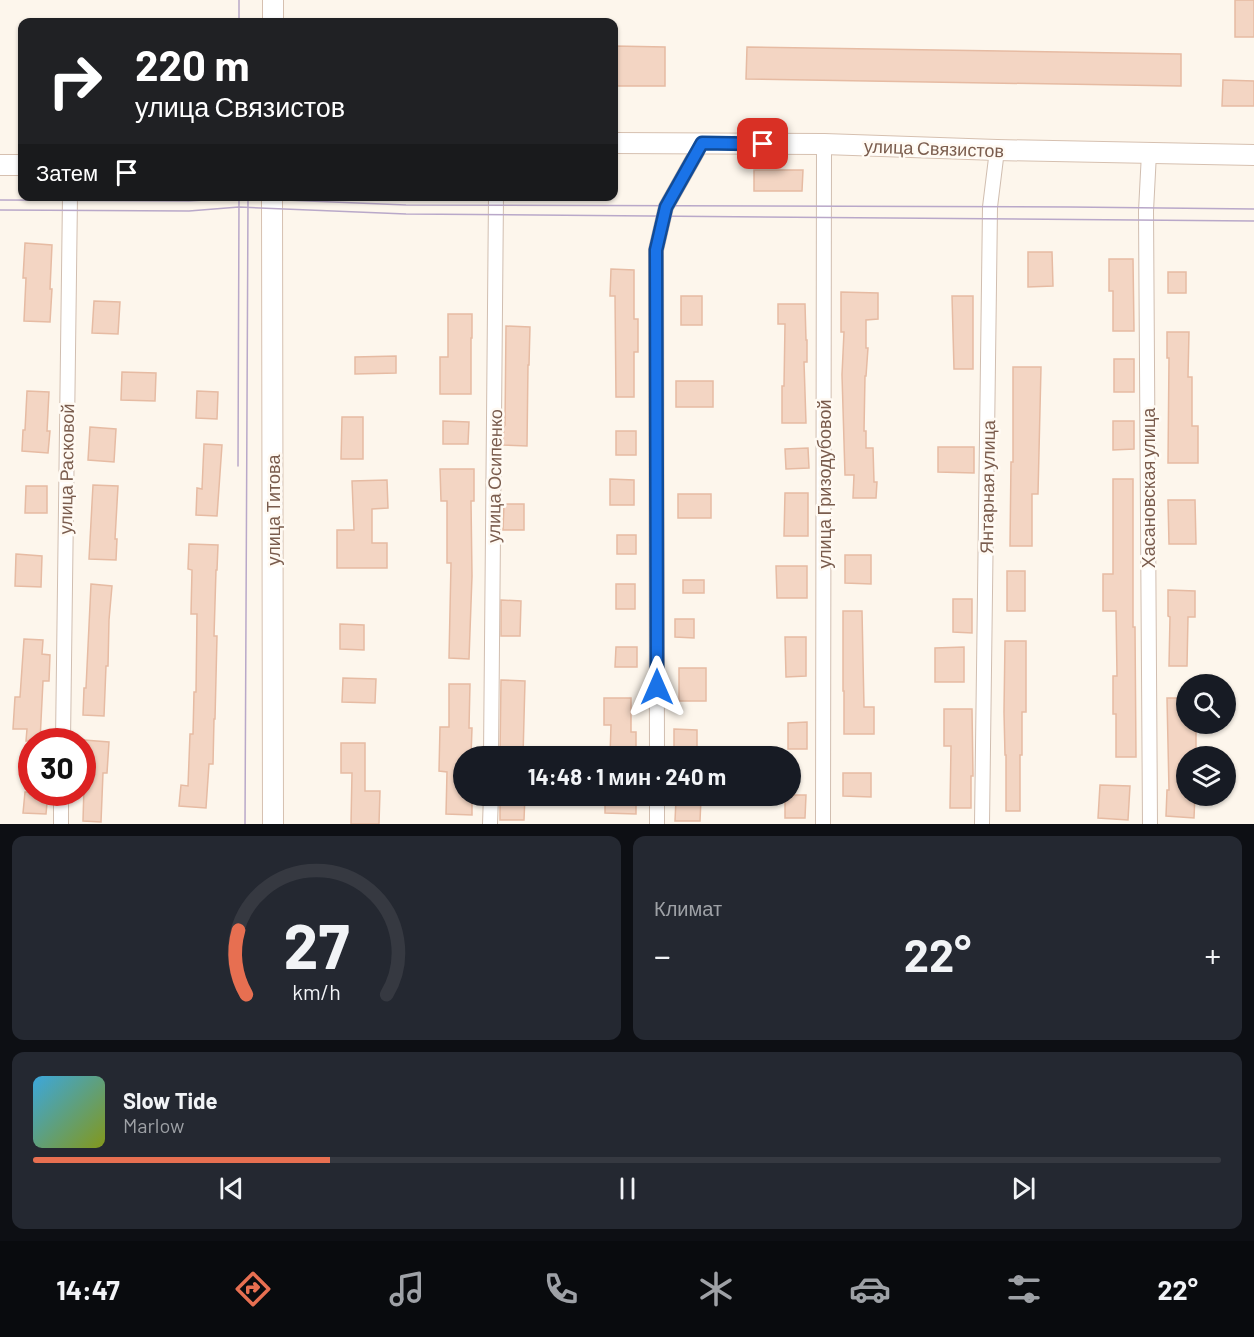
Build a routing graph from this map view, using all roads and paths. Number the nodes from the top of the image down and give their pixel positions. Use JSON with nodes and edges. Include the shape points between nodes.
{"nodes":[{"id":1,"x":273,"y":0,"type":"edge"},
{"id":2,"x":273,"y":18,"type":"edge"},
{"id":3,"x":618,"y":143,"type":"edge"},
{"id":4,"x":702,"y":143,"type":"junction"},
{"id":5,"x":824,"y":144,"type":"junction"},
{"id":6,"x":997,"y":150,"type":"junction"},
{"id":7,"x":1149,"y":153,"type":"junction"},
{"id":8,"x":1254,"y":155,"type":"edge"},
{"id":9,"x":0,"y":165,"type":"edge"},
{"id":10,"x":18,"y":165,"type":"edge"},
{"id":11,"x":69,"y":201,"type":"edge"},
{"id":12,"x":272,"y":201,"type":"edge"},
{"id":13,"x":496,"y":201,"type":"edge"},
{"id":14,"x":63,"y":728,"type":"edge"},
{"id":15,"x":491,"y":746,"type":"edge"},
{"id":16,"x":657,"y":746,"type":"edge"},
{"id":17,"x":62,"y":806,"type":"edge"},
{"id":18,"x":491,"y":806,"type":"edge"},
{"id":19,"x":657,"y":806,"type":"edge"},
{"id":20,"x":61,"y":824,"type":"edge"},
{"id":21,"x":273,"y":824,"type":"edge"},
{"id":22,"x":490,"y":824,"type":"edge"},
{"id":23,"x":657,"y":824,"type":"edge"},
{"id":24,"x":823,"y":824,"type":"edge"},
{"id":25,"x":982,"y":824,"type":"edge"},
{"id":26,"x":1150,"y":824,"type":"edge"}],
"edges":[{"from":1,"to":2,"type":"street"},
{"from":3,"to":4,"type":"street","name":"улица Связистов"},
{"from":4,"to":5,"type":"street","name":"улица Связистов"},
{"from":4,"to":16,"type":"street","via":[[666,207],[656,250]]},
{"from":5,"to":6,"type":"street","name":"улица Связистов"},
{"from":5,"to":24,"type":"street","name":"улица Гризодубовой"},
{"from":6,"to":7,"type":"street","name":"улица Связистов"},
{"from":6,"to":25,"type":"street","name":"Янтарная улица","via":[[990,207]]},
{"from":7,"to":8,"type":"street","name":"улица Связистов"},
{"from":7,"to":26,"type":"street","name":"Хасановская улица","via":[[1146,220]]},
{"from":9,"to":10,"type":"street"},
{"from":11,"to":14,"type":"street","name":"улица Расковой"},
{"from":12,"to":21,"type":"street","name":"улица Титова"},
{"from":13,"to":15,"type":"street","name":"улица Осипенко"},
{"from":17,"to":20,"type":"street"},
{"from":18,"to":22,"type":"street"},
{"from":19,"to":23,"type":"street"}]}
